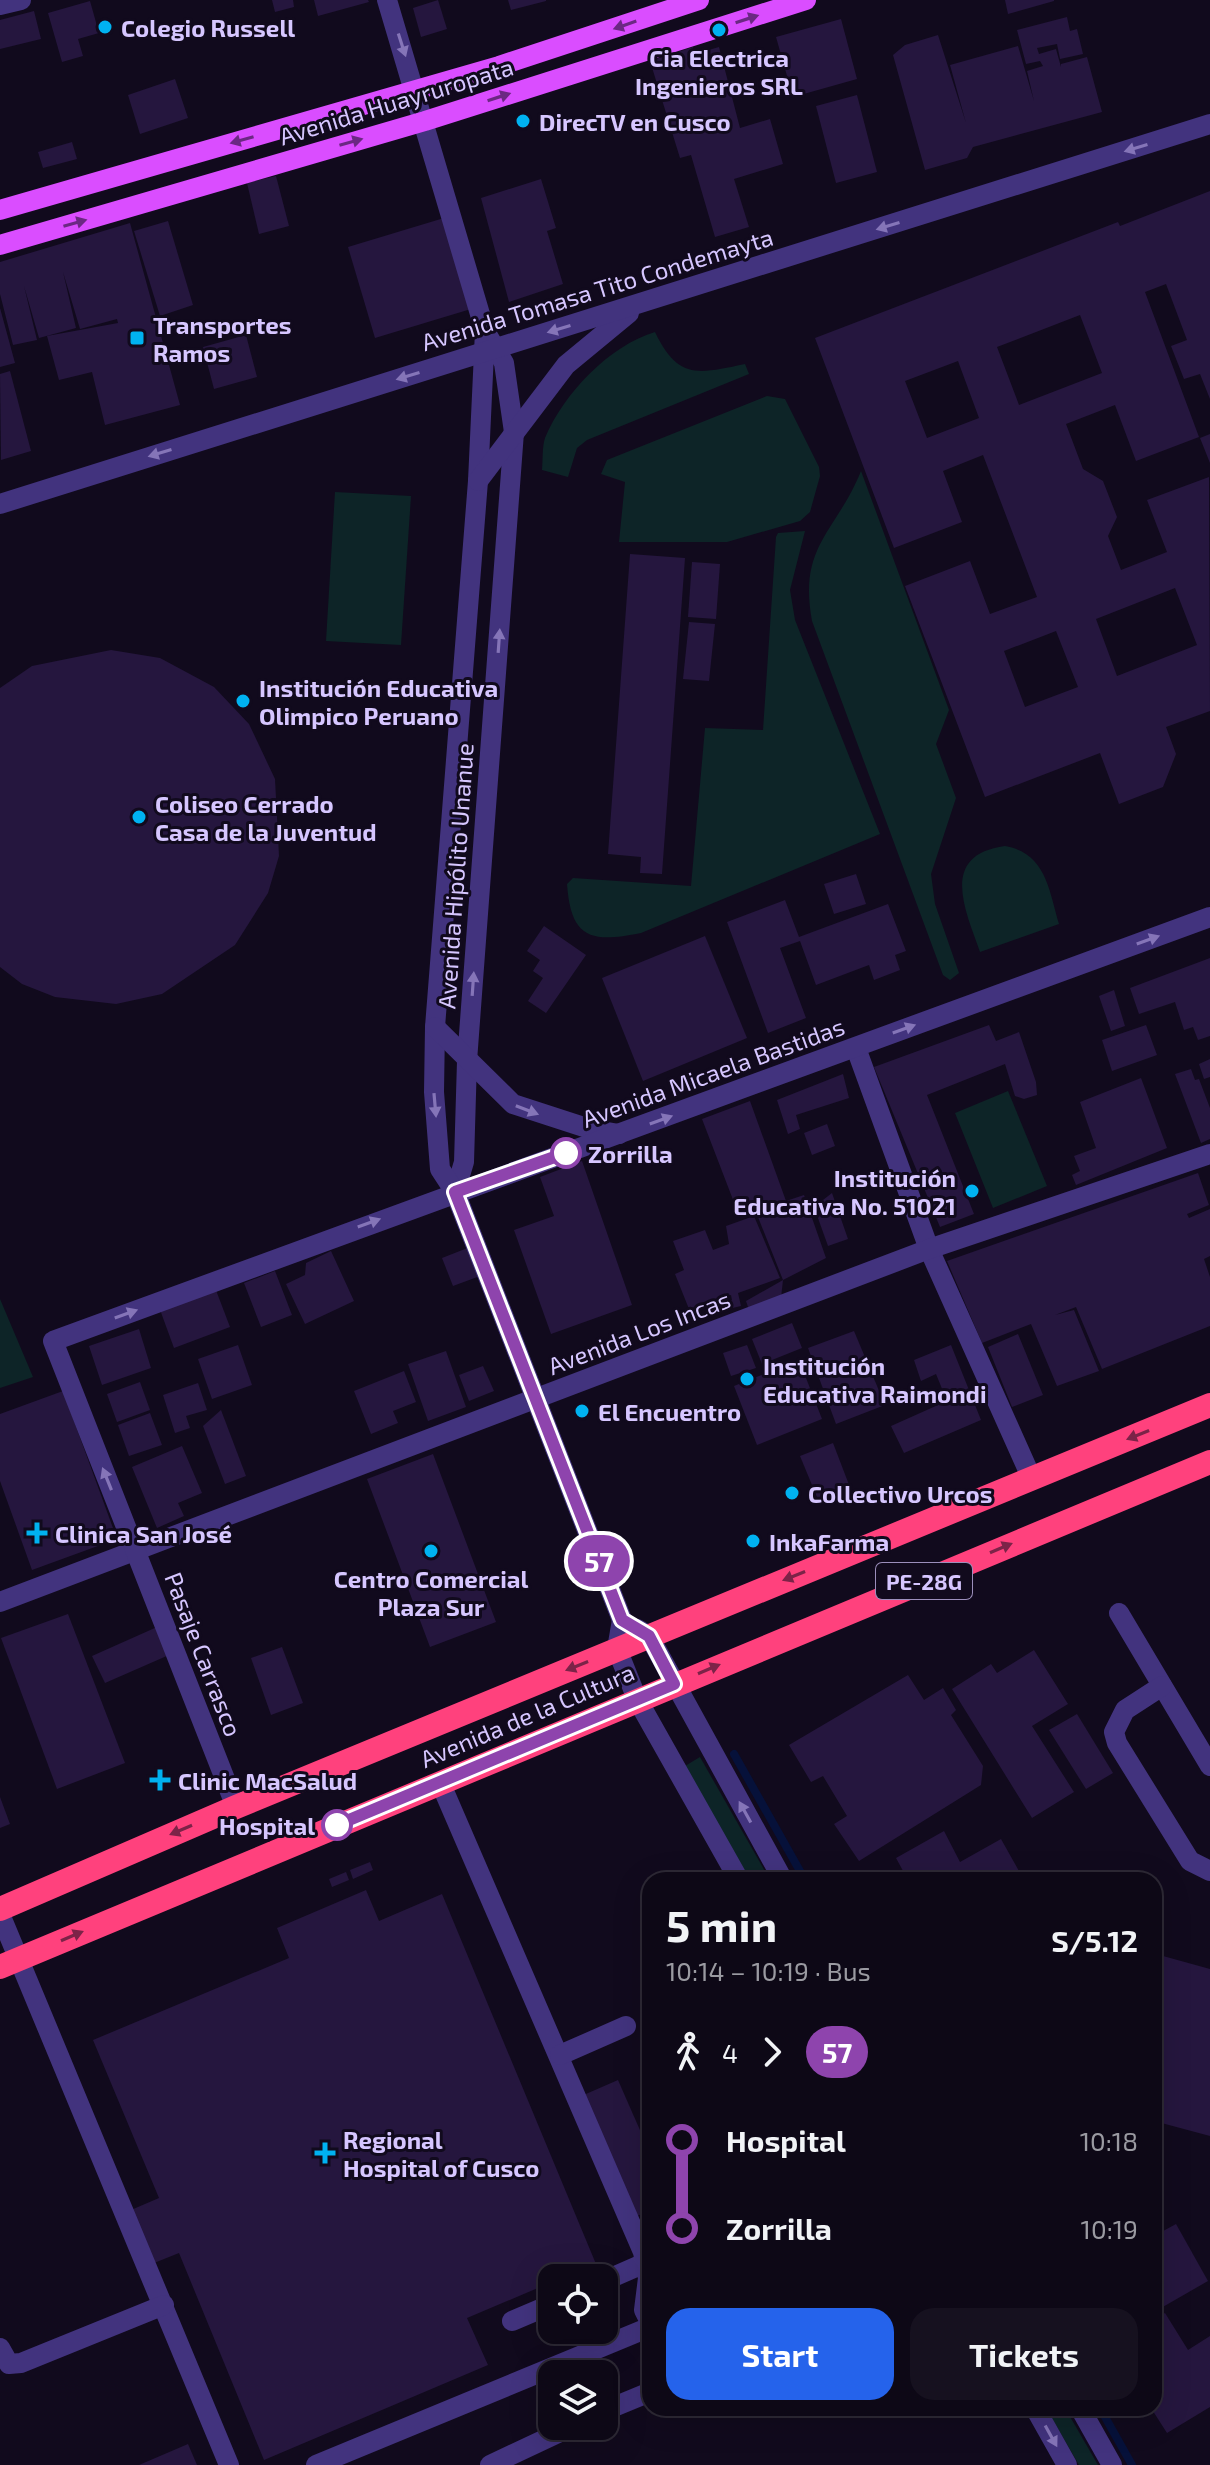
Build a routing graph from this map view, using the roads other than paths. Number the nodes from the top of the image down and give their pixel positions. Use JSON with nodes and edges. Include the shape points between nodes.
{"nodes":[{"id":1,"x":21,"y":0,"type":"edge"},
{"id":2,"x":387,"y":0,"type":"edge"},
{"id":3,"x":699,"y":0,"type":"edge"},
{"id":4,"x":806,"y":0,"type":"edge"},
{"id":5,"x":0,"y":5,"type":"edge"},
{"id":6,"x":416,"y":91,"type":"junction"},
{"id":7,"x":425,"y":121,"type":"junction"},
{"id":8,"x":1210,"y":124,"type":"edge"},
{"id":9,"x":0,"y":210,"type":"edge"},
{"id":10,"x":0,"y":245,"type":"edge"},
{"id":11,"x":642,"y":304,"type":"junction"},
{"id":12,"x":490,"y":350,"type":"junction"},
{"id":13,"x":514,"y":432,"type":"junction"},
{"id":14,"x":478,"y":481,"type":"junction"},
{"id":15,"x":0,"y":504,"type":"edge"},
{"id":16,"x":1210,"y":917,"type":"edge"},
{"id":17,"x":435,"y":1027,"type":"junction"},
{"id":18,"x":856,"y":1048,"type":"junction"},
{"id":19,"x":467,"y":1061,"type":"junction"},
{"id":20,"x":622,"y":1134,"type":"junction"},
{"id":21,"x":1210,"y":1154,"type":"edge"},
{"id":22,"x":455,"y":1192,"type":"junction"},
{"id":23,"x":929,"y":1249,"type":"junction"},
{"id":24,"x":53,"y":1341,"type":"joint"},
{"id":25,"x":533,"y":1400,"type":"junction"},
{"id":26,"x":1210,"y":1405,"type":"edge"},
{"id":27,"x":1210,"y":1462,"type":"edge"},
{"id":28,"x":1032,"y":1479,"type":"junction"},
{"id":29,"x":136,"y":1551,"type":"junction"},
{"id":30,"x":0,"y":1602,"type":"edge"},
{"id":31,"x":1119,"y":1613,"type":"dead end"},
{"id":32,"x":622,"y":1620,"type":"junction"},
{"id":33,"x":649,"y":1636,"type":"junction"},
{"id":34,"x":617,"y":1649,"type":"junction"},
{"id":35,"x":674,"y":1684,"type":"junction"},
{"id":36,"x":1162,"y":1686,"type":"junction"},
{"id":37,"x":637,"y":1699,"type":"junction"},
{"id":38,"x":1210,"y":1766,"type":"edge"},
{"id":39,"x":440,"y":1782,"type":"junction"},
{"id":40,"x":236,"y":1807,"type":"junction"},
{"id":41,"x":1210,"y":1871,"type":"edge"},
{"id":42,"x":734,"y":1872,"type":"edge"},
{"id":43,"x":779,"y":1872,"type":"edge"},
{"id":44,"x":0,"y":1911,"type":"edge"},
{"id":45,"x":10,"y":1962,"type":"edge"},
{"id":46,"x":626,"y":2026,"type":"dead end"},
{"id":47,"x":560,"y":2055,"type":"junction"},
{"id":48,"x":642,"y":2252,"type":"edge"},
{"id":49,"x":642,"y":2266,"type":"edge"},
{"id":50,"x":618,"y":2275,"type":"edge"},
{"id":51,"x":164,"y":2305,"type":"junction"},
{"id":52,"x":538,"y":2310,"type":"edge"},
{"id":53,"x":512,"y":2321,"type":"dead end"},
{"id":54,"x":642,"y":2328,"type":"edge"},
{"id":55,"x":0,"y":2348,"type":"edge"},
{"id":56,"x":642,"y":2395,"type":"edge"},
{"id":57,"x":618,"y":2405,"type":"edge"},
{"id":58,"x":1039,"y":2416,"type":"edge"},
{"id":59,"x":1084,"y":2416,"type":"edge"},
{"id":60,"x":543,"y":2440,"type":"edge"},
{"id":61,"x":229,"y":2465,"type":"edge"},
{"id":62,"x":316,"y":2465,"type":"edge"},
{"id":63,"x":490,"y":2465,"type":"edge"},
{"id":64,"x":1067,"y":2465,"type":"edge"},
{"id":65,"x":1112,"y":2465,"type":"edge"}],
"edges":[{"from":1,"to":5,"type":"street"},
{"from":2,"to":6,"type":"street","name":"Avenida Hipólito Unanue","one_way":true},
{"from":3,"to":6,"type":"main road","name":"Avenida Huayruropata","one_way":true},
{"from":7,"to":4,"type":"main road","name":"Avenida Huayruropata","one_way":true},
{"from":6,"to":7,"type":"street","name":"Avenida Hipólito Unanue"},
{"from":6,"to":9,"type":"main road","name":"Avenida Huayruropata","one_way":true},
{"from":10,"to":7,"type":"main road","name":"Avenida Huayruropata","one_way":true},
{"from":7,"to":12,"type":"street","name":"Avenida Hipólito Unanue"},
{"from":8,"to":11,"type":"street","name":"Avenida Tomasa Tito Condemayta","one_way":true},
{"from":11,"to":12,"type":"street","name":"Avenida Tomasa Tito Condemayta","one_way":true},
{"from":11,"to":13,"type":"street","via":[[587,344]]},
{"from":12,"to":13,"type":"street","name":"Avenida Hipólito Unanue","via":[[507,376]]},
{"from":12,"to":14,"type":"street","name":"Avenida Hipólito Unanue"},
{"from":12,"to":15,"type":"street","name":"Avenida Tomasa Tito Condemayta","one_way":true},
{"from":13,"to":14,"type":"street"},
{"from":19,"to":13,"type":"street","name":"Avenida Hipólito Unanue","one_way":true},
{"from":14,"to":17,"type":"street","name":"Avenida Hipólito Unanue"},
{"from":18,"to":16,"type":"street","name":"Avenida Micaela Bastidas","one_way":true},
{"from":17,"to":19,"type":"street"},
{"from":17,"to":22,"type":"street","name":"Avenida Hipólito Unanue","one_way":true,"via":[[440,1169]]},
{"from":20,"to":18,"type":"street","name":"Avenida Micaela Bastidas","one_way":true},
{"from":18,"to":23,"type":"street"},
{"from":19,"to":20,"type":"street","one_way":true,"via":[[528,1112]]},
{"from":19,"to":22,"type":"street","name":"Avenida Hipólito Unanue","via":[[464,1162]]},
{"from":20,"to":22,"type":"street","name":"Avenida Micaela Bastidas"},
{"from":21,"to":23,"type":"street","name":"Avenida Los Incas"},
{"from":24,"to":22,"type":"street","name":"Avenida Micaela Bastidas","one_way":true},
{"from":22,"to":25,"type":"street","name":"Avenida Hipólito Unanue"},
{"from":23,"to":25,"type":"street","name":"Avenida Los Incas"},
{"from":23,"to":28,"type":"street"},
{"from":29,"to":24,"type":"street","name":"Pasaje Carrasco","one_way":true},
{"from":25,"to":29,"type":"street","name":"Avenida Los Incas"},
{"from":25,"to":32,"type":"street","name":"Avenida Hipólito Unanue"},
{"from":26,"to":28,"type":"highway","name":"Avenida de la Cultura","number":"PE-28G","one_way":true},
{"from":35,"to":27,"type":"highway","name":"Avenida de la Cultura","number":"PE-28G","one_way":true},
{"from":28,"to":33,"type":"highway","name":"Avenida de la Cultura","number":"PE-28G","one_way":true},
{"from":29,"to":30,"type":"street","name":"Avenida Los Incas"},
{"from":29,"to":40,"type":"street","name":"Pasaje Carrasco"},
{"from":31,"to":36,"type":"street"},
{"from":32,"to":33,"type":"street"},
{"from":32,"to":34,"type":"street"},
{"from":33,"to":34,"type":"highway","name":"Avenida de la Cultura"},
{"from":33,"to":35,"type":"street"},
{"from":34,"to":37,"type":"street"},
{"from":34,"to":40,"type":"highway","name":"Avenida de la Cultura","one_way":true},
{"from":35,"to":37,"type":"highway","name":"Avenida de la Cultura","number":"PE-28G"},
{"from":43,"to":35,"type":"street","one_way":true},
{"from":36,"to":38,"type":"street"},
{"from":36,"to":41,"type":"street","via":[[1125,1710],[1114,1732],[1190,1861]]},
{"from":37,"to":39,"type":"highway","name":"Avenida de la Cultura"},
{"from":37,"to":42,"type":"street"},
{"from":45,"to":39,"type":"highway","name":"Avenida de la Cultura","one_way":true},
{"from":39,"to":47,"type":"street"},
{"from":40,"to":44,"type":"highway","name":"Avenida de la Cultura","one_way":true},
{"from":44,"to":45,"type":"street"},
{"from":45,"to":51,"type":"street"},
{"from":46,"to":47,"type":"street"},
{"from":47,"to":48,"type":"street"},
{"from":49,"to":50,"type":"street"},
{"from":51,"to":55,"type":"street","via":[[21,2363],[9,2364]]},
{"from":51,"to":61,"type":"street"},
{"from":52,"to":53,"type":"street"},
{"from":54,"to":62,"type":"street"},
{"from":56,"to":57,"type":"street"},
{"from":58,"to":64,"type":"street","one_way":true},
{"from":59,"to":65,"type":"street"},
{"from":60,"to":63,"type":"street"}]}
